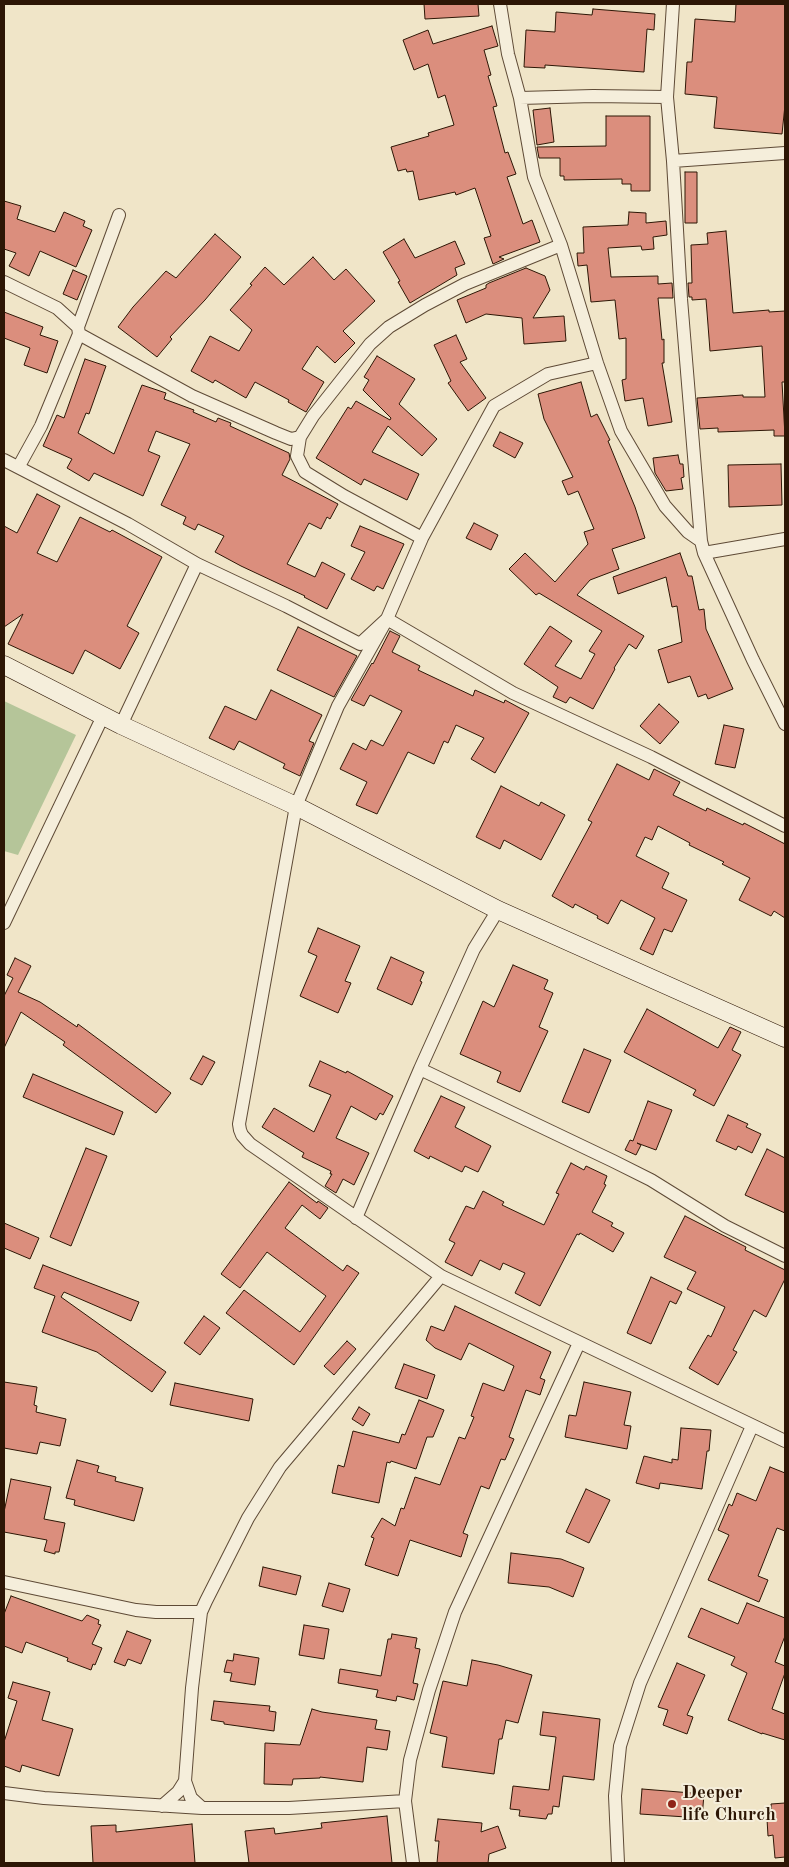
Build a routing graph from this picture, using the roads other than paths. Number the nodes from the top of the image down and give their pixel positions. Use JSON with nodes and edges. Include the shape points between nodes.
{"nodes":[{"id":1,"x":500,"y":4,"type":"edge"},
{"id":2,"x":673,"y":4,"type":"edge"},
{"id":3,"x":667,"y":97,"type":"junction"},
{"id":4,"x":520,"y":98,"type":"junction"},
{"id":5,"x":785,"y":153,"type":"edge"},
{"id":6,"x":673,"y":161,"type":"junction"},
{"id":7,"x":120,"y":215,"type":"dead end"},
{"id":8,"x":561,"y":245,"type":"junction"},
{"id":9,"x":4,"y":282,"type":"edge"},
{"id":10,"x":78,"y":331,"type":"junction"},
{"id":11,"x":597,"y":363,"type":"junction"},
{"id":12,"x":300,"y":438,"type":"junction"},
{"id":13,"x":4,"y":460,"type":"edge"},
{"id":14,"x":19,"y":466,"type":"junction"},
{"id":15,"x":422,"y":538,"type":"junction"},
{"id":16,"x":785,"y":538,"type":"edge"},
{"id":17,"x":703,"y":547,"type":"junction"},
{"id":18,"x":197,"y":564,"type":"junction"},
{"id":19,"x":387,"y":619,"type":"junction"},
{"id":20,"x":4,"y":665,"type":"edge"},
{"id":21,"x":103,"y":716,"type":"junction"},
{"id":22,"x":785,"y":724,"type":"edge"},
{"id":23,"x":121,"y":725,"type":"junction"},
{"id":24,"x":296,"y":806,"type":"junction"},
{"id":25,"x":785,"y":826,"type":"edge"},
{"id":26,"x":498,"y":910,"type":"junction"},
{"id":27,"x":4,"y":923,"type":"edge"},
{"id":28,"x":785,"y":1038,"type":"edge"},
{"id":29,"x":420,"y":1069,"type":"junction"},
{"id":30,"x":356,"y":1218,"type":"junction"},
{"id":31,"x":785,"y":1256,"type":"edge"},
{"id":32,"x":441,"y":1276,"type":"junction"},
{"id":33,"x":579,"y":1343,"type":"junction"},
{"id":34,"x":752,"y":1426,"type":"junction"},
{"id":35,"x":785,"y":1441,"type":"edge"},
{"id":36,"x":4,"y":1582,"type":"edge"},
{"id":37,"x":201,"y":1612,"type":"junction"},
{"id":38,"x":185,"y":1781,"type":"junction"},
{"id":39,"x":4,"y":1793,"type":"edge"},
{"id":40,"x":405,"y":1801,"type":"junction"},
{"id":41,"x":162,"y":1806,"type":"junction"},
{"id":42,"x":202,"y":1808,"type":"junction"},
{"id":43,"x":413,"y":1863,"type":"edge"},
{"id":44,"x":618,"y":1863,"type":"edge"}],
"edges":[{"from":1,"to":4,"type":"street","via":[[508,54]]},
{"from":2,"to":3,"type":"street"},
{"from":3,"to":4,"type":"street"},
{"from":3,"to":6,"type":"street"},
{"from":4,"to":8,"type":"street","via":[[534,177]]},
{"from":5,"to":6,"type":"street"},
{"from":6,"to":17,"type":"street","via":[[681,299]]},
{"from":7,"to":10,"type":"street"},
{"from":8,"to":11,"type":"street"},
{"from":8,"to":12,"type":"street","via":[[465,284],[389,327],[370,344],[313,416]]},
{"from":9,"to":10,"type":"street","via":[[57,308]]},
{"from":10,"to":12,"type":"street","via":[[192,396],[291,439]]},
{"from":10,"to":14,"type":"street","via":[[41,426]]},
{"from":11,"to":15,"type":"street","via":[[548,374],[494,406]]},
{"from":11,"to":17,"type":"street","via":[[621,431],[665,506]]},
{"from":12,"to":15,"type":"street","via":[[297,456],[305,472]]},
{"from":13,"to":14,"type":"street"},
{"from":14,"to":18,"type":"street"},
{"from":15,"to":19,"type":"street"},
{"from":16,"to":17,"type":"street"},
{"from":17,"to":22,"type":"street"},
{"from":18,"to":19,"type":"street","via":[[360,644]]},
{"from":18,"to":23,"type":"street"},
{"from":19,"to":24,"type":"street","via":[[338,706]]},
{"from":19,"to":25,"type":"street","via":[[513,693],[651,757]]},
{"from":20,"to":21,"type":"main road"},
{"from":21,"to":23,"type":"main road"},
{"from":21,"to":27,"type":"street"},
{"from":23,"to":24,"type":"main road"},
{"from":24,"to":26,"type":"main road"},
{"from":24,"to":30,"type":"street","via":[[239,1124],[242,1135],[250,1144]]},
{"from":26,"to":28,"type":"main road"},
{"from":26,"to":29,"type":"street","via":[[474,949]]},
{"from":29,"to":30,"type":"street"},
{"from":29,"to":31,"type":"street","via":[[651,1180],[726,1226]]},
{"from":30,"to":32,"type":"street"},
{"from":32,"to":33,"type":"street"},
{"from":32,"to":37,"type":"street","via":[[280,1468],[248,1518]]},
{"from":33,"to":34,"type":"street"},
{"from":33,"to":40,"type":"street","via":[[455,1612],[428,1690],[412,1751]]},
{"from":34,"to":35,"type":"street"},
{"from":34,"to":44,"type":"street","via":[[640,1683],[620,1746],[615,1796]]},
{"from":36,"to":37,"type":"street","via":[[136,1610]]},
{"from":37,"to":38,"type":"street"},
{"from":38,"to":41,"type":"street"},
{"from":38,"to":42,"type":"street","via":[[191,1798]]},
{"from":39,"to":41,"type":"street"},
{"from":40,"to":42,"type":"street","via":[[289,1808]]},
{"from":40,"to":43,"type":"street"},
{"from":41,"to":42,"type":"street"}]}
